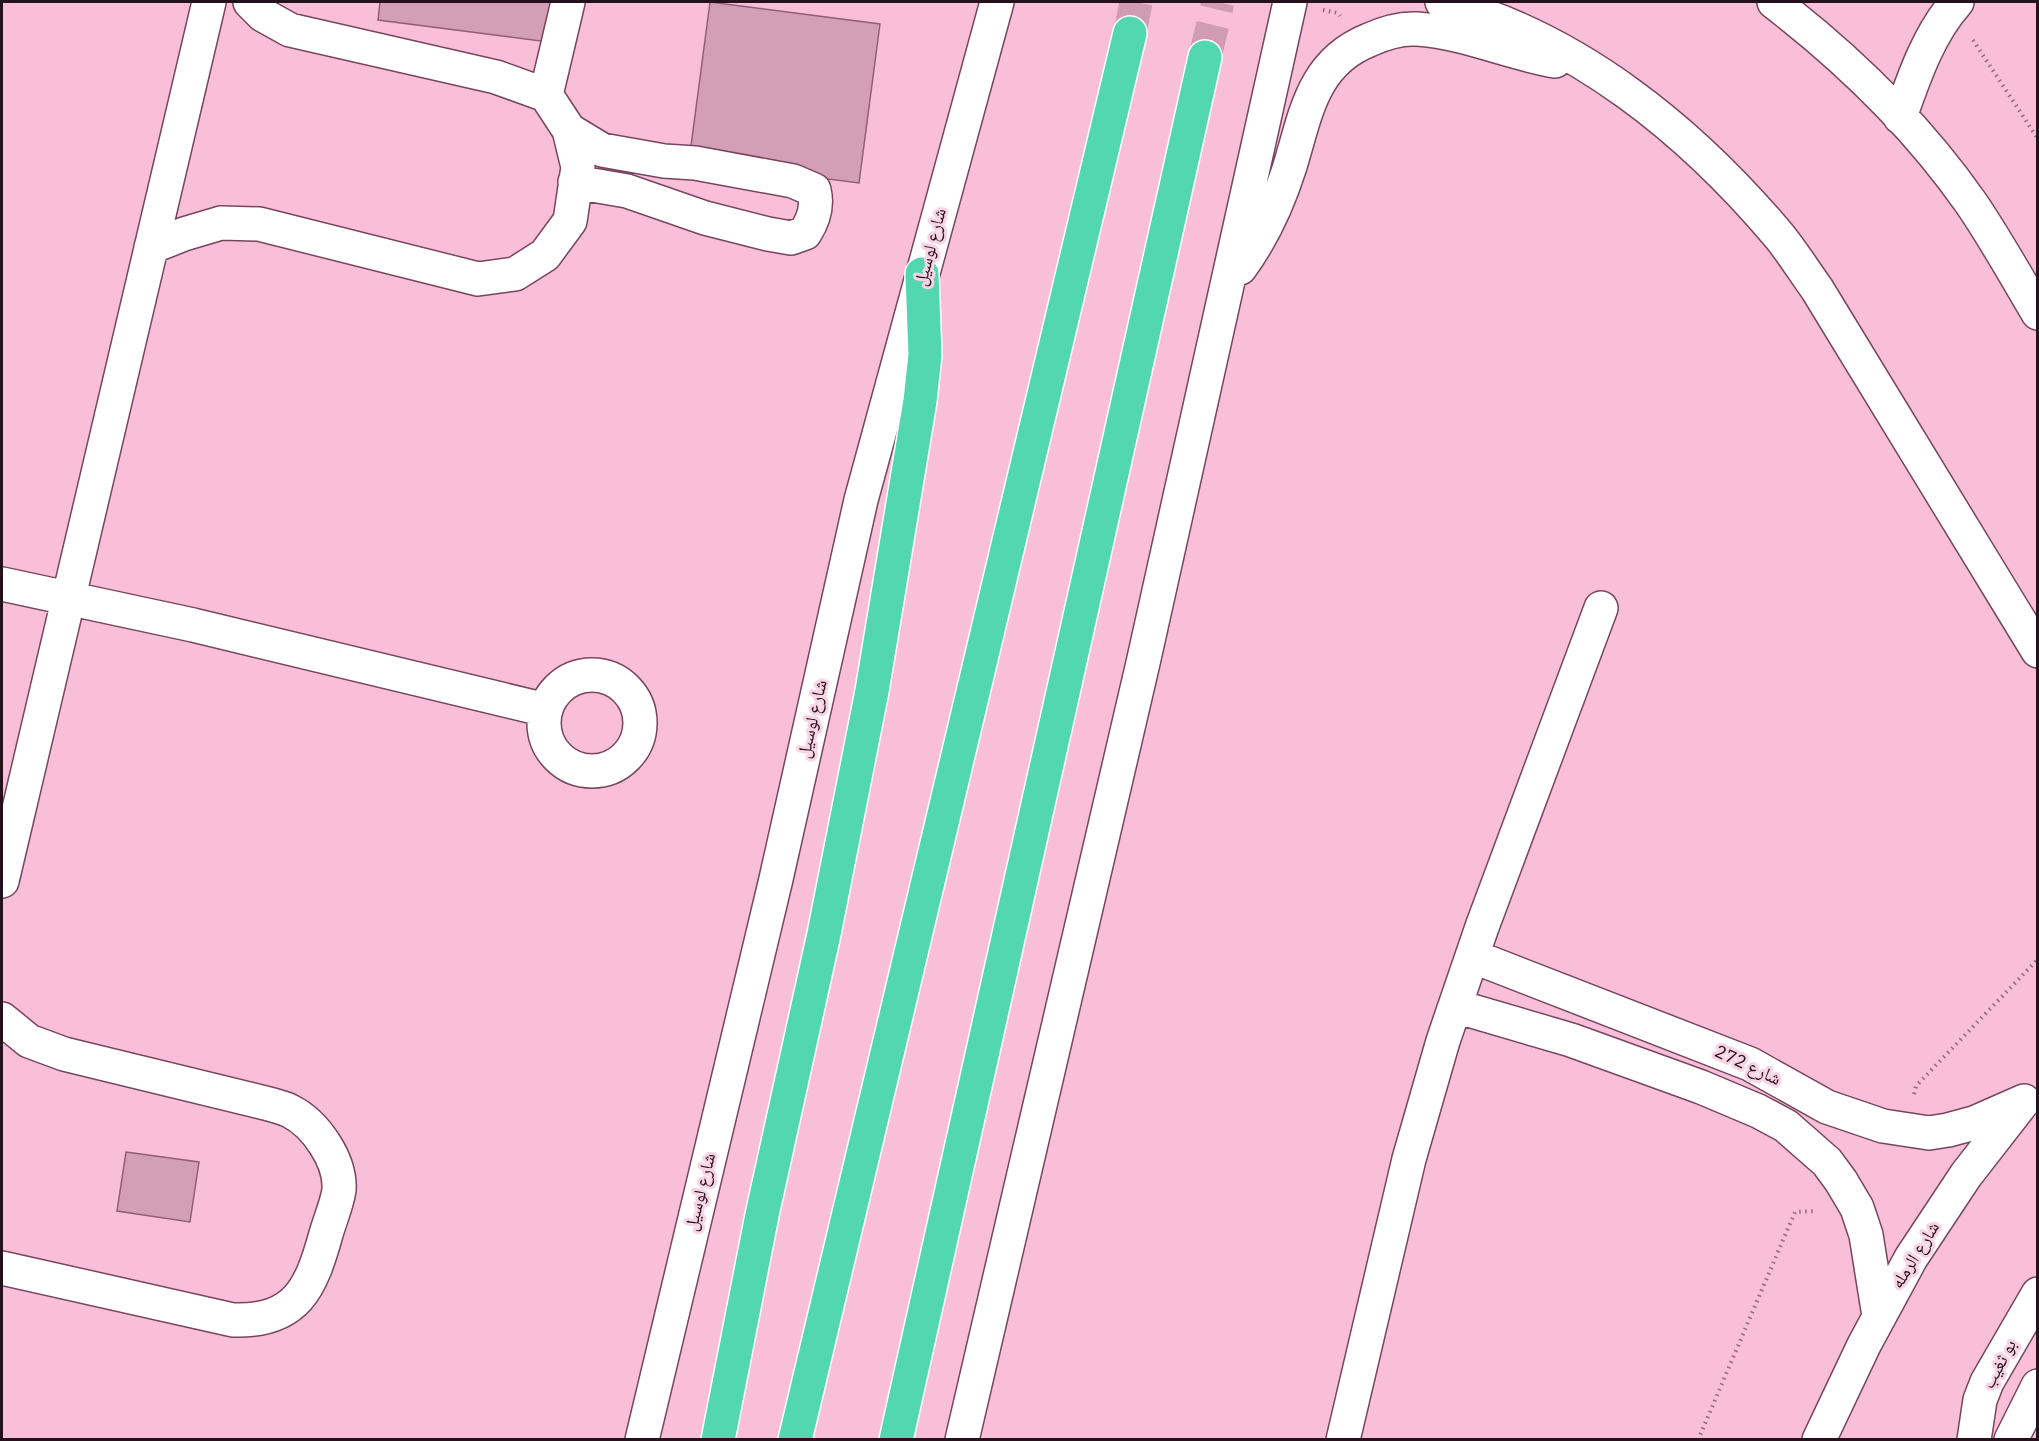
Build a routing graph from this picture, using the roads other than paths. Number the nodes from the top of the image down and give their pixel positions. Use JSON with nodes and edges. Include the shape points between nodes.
{"nodes":[{"id":1,"x":209,"y":2,"type":"edge"},
{"id":2,"x":250,"y":2,"type":"edge"},
{"id":3,"x":568,"y":2,"type":"edge"},
{"id":4,"x":977,"y":2,"type":"edge"},
{"id":5,"x":997,"y":2,"type":"edge"},
{"id":6,"x":1290,"y":2,"type":"edge"},
{"id":7,"x":1442,"y":2,"type":"edge"},
{"id":8,"x":1774,"y":2,"type":"edge"},
{"id":9,"x":1954,"y":5,"type":"edge"},
{"id":10,"x":1130,"y":33,"type":"tunnel mouth"},
{"id":11,"x":985,"y":48,"type":"junction"},
{"id":12,"x":1205,"y":57,"type":"tunnel mouth"},
{"id":13,"x":1581,"y":62,"type":"junction"},
{"id":14,"x":546,"y":95,"type":"junction"},
{"id":15,"x":1900,"y":117,"type":"junction"},
{"id":16,"x":569,"y":130,"type":"junction"},
{"id":17,"x":575,"y":182,"type":"junction"},
{"id":18,"x":151,"y":247,"type":"junction"},
{"id":19,"x":2023,"y":270,"type":"edge"},
{"id":20,"x":922,"y":274,"type":"junction"},
{"id":21,"x":1228,"y":282,"type":"junction"},
{"id":22,"x":2037,"y":312,"type":"edge"},
{"id":23,"x":2,"y":584,"type":"edge"},
{"id":24,"x":69,"y":598,"type":"junction"},
{"id":25,"x":1601,"y":608,"type":"dead end"},
{"id":26,"x":2037,"y":651,"type":"edge"},
{"id":27,"x":546,"y":710,"type":"dead end"},
{"id":28,"x":2,"y":881,"type":"edge"},
{"id":29,"x":1472,"y":956,"type":"junction"},
{"id":30,"x":1455,"y":1006,"type":"junction"},
{"id":31,"x":2,"y":1019,"type":"edge"},
{"id":32,"x":2031,"y":1094,"type":"edge"},
{"id":33,"x":2,"y":1268,"type":"edge"},
{"id":34,"x":2037,"y":1294,"type":"edge"},
{"id":35,"x":1879,"y":1316,"type":"junction"},
{"id":36,"x":2037,"y":1386,"type":"edge"},
{"id":37,"x":642,"y":1440,"type":"edge"},
{"id":38,"x":718,"y":1440,"type":"edge"},
{"id":39,"x":795,"y":1440,"type":"edge"},
{"id":40,"x":896,"y":1440,"type":"edge"},
{"id":41,"x":962,"y":1440,"type":"edge"},
{"id":42,"x":1343,"y":1440,"type":"edge"},
{"id":43,"x":1819,"y":1440,"type":"edge"},
{"id":44,"x":1974,"y":1440,"type":"edge"},
{"id":45,"x":2011,"y":1440,"type":"edge"}],
"edges":[{"from":1,"to":18,"type":"street"},
{"from":2,"to":14,"type":"street","via":[[263,15],[291,30],[496,77]]},
{"from":3,"to":14,"type":"street"},
{"from":4,"to":11,"type":"street"},
{"from":5,"to":11,"type":"street","name":"شارع لوسيل"},
{"from":6,"to":21,"type":"street"},
{"from":7,"to":13,"type":"street","via":[[1520,30]]},
{"from":8,"to":15,"type":"street","via":[[1840,57]]},
{"from":9,"to":15,"type":"street","via":[[1926,51]]},
{"from":10,"to":39,"type":"highway"},
{"from":11,"to":20,"type":"street","name":"شارع لوسيل"},
{"from":12,"to":40,"type":"highway"},
{"from":13,"to":21,"type":"street","via":[[1554,61],[1439,31],[1393,31],[1358,44],[1327,70],[1315,88],[1274,208],[1256,244]]},
{"from":13,"to":26,"type":"street","via":[[1632,95],[1688,140],[1781,238],[1817,289]]},
{"from":14,"to":16,"type":"street"},
{"from":15,"to":19,"type":"street"},
{"from":16,"to":17,"type":"street","via":[[578,167]]},
{"from":16,"to":17,"type":"street","via":[[602,150],[793,181],[814,190],[816,199],[812,223],[805,233],[791,237],[735,226],[627,191]]},
{"from":17,"to":18,"type":"street","via":[[570,221],[545,255],[515,274],[478,279],[259,224],[221,223]]},
{"from":18,"to":24,"type":"street"},
{"from":19,"to":22,"type":"street"},
{"from":20,"to":37,"type":"street","name":"شارع لوسيل","via":[[861,500],[776,879]]},
{"from":20,"to":38,"type":"highway","via":[[925,355],[920,401],[876,668]]},
{"from":21,"to":41,"type":"street"},
{"from":23,"to":24,"type":"street"},
{"from":24,"to":27,"type":"street"},
{"from":24,"to":28,"type":"street"},
{"from":25,"to":29,"type":"street"},
{"from":29,"to":30,"type":"street"},
{"from":29,"to":32,"type":"street","name":"شارع 272","via":[[1750,1064],[1827,1107],[1884,1126],[1929,1133],[1948,1130],[1974,1123]]},
{"from":30,"to":35,"type":"street","name":"شارع 272","via":[[1571,1040],[1701,1087],[1786,1126],[1827,1162],[1857,1208],[1866,1235]]},
{"from":30,"to":42,"type":"street","via":[[1408,1159]]},
{"from":31,"to":33,"type":"street","via":[[29,1041],[64,1054],[291,1111],[317,1134],[333,1160],[339,1191],[310,1283],[288,1306],[254,1321],[233,1320]]},
{"from":32,"to":35,"type":"street","name":"شارع الرمله","via":[[1966,1175],[1911,1258]]},
{"from":34,"to":44,"type":"street","name":"بو ثغيب","via":[[1987,1382]]},
{"from":35,"to":43,"type":"street","name":"شارع الرمله"},
{"from":36,"to":45,"type":"street"}]}
